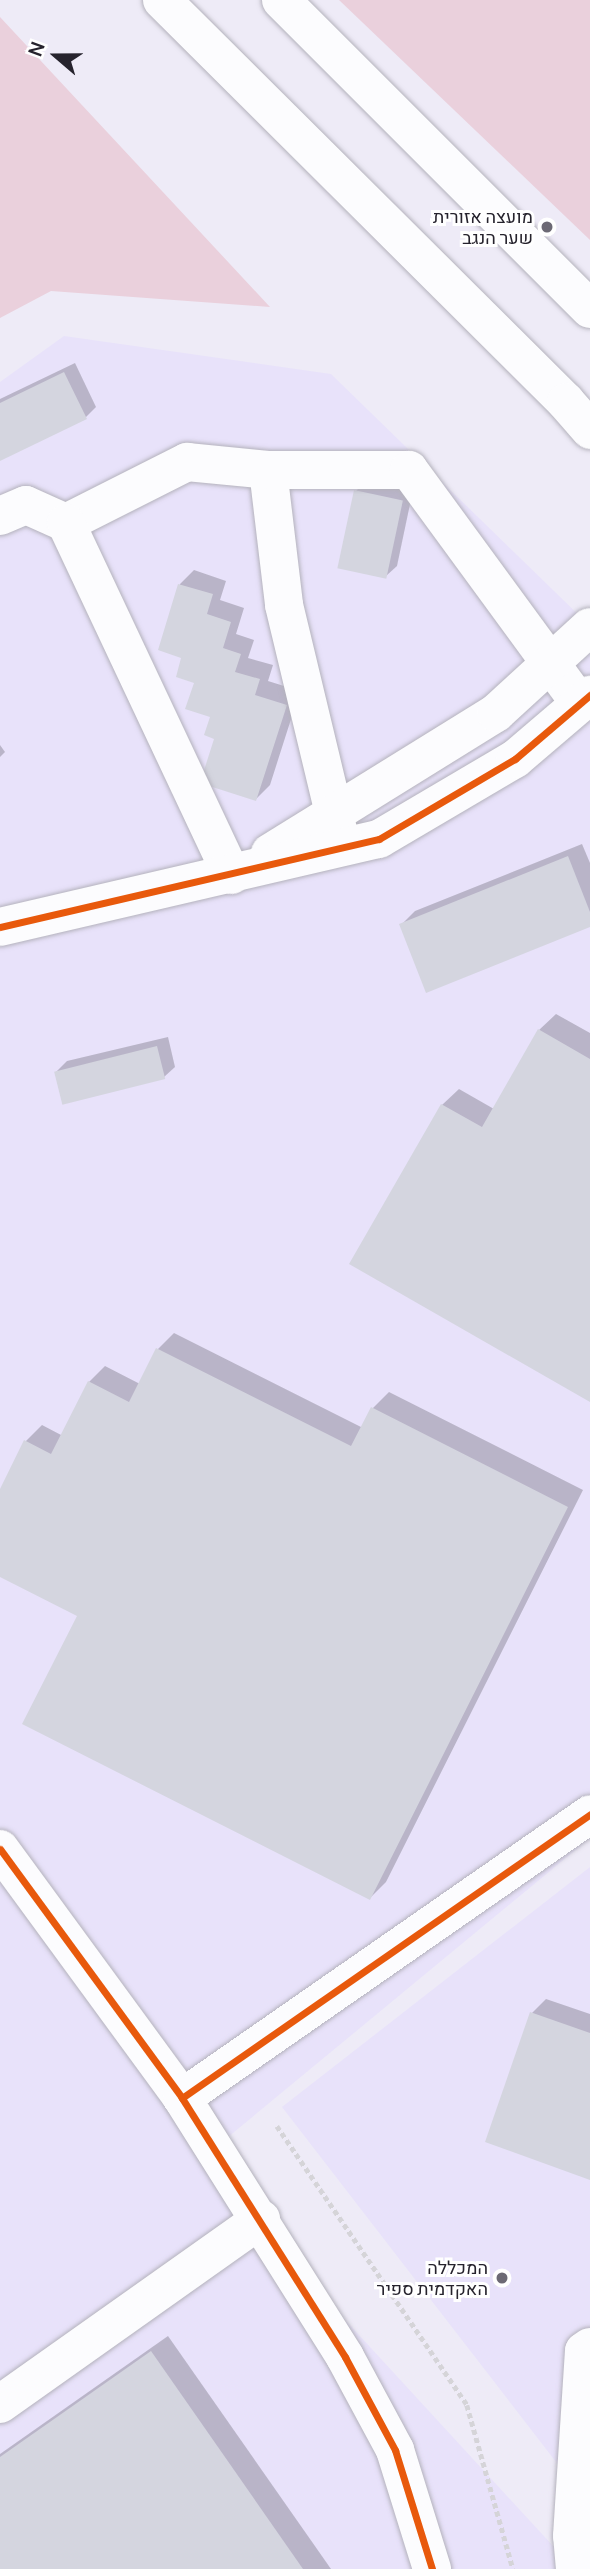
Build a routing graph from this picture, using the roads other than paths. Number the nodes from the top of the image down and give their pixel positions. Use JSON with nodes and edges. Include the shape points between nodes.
{"nodes":[{"id":1,"x":162,"y":0,"type":"edge"},
{"id":2,"x":281,"y":0,"type":"edge"},
{"id":3,"x":590,"y":309,"type":"edge"},
{"id":4,"x":590,"y":430,"type":"edge"},
{"id":5,"x":268,"y":470,"type":"junction"},
{"id":6,"x":0,"y":516,"type":"edge"},
{"id":7,"x":66,"y":523,"type":"junction"},
{"id":8,"x":590,"y":626,"type":"edge"},
{"id":9,"x":550,"y":665,"type":"junction"},
{"id":10,"x":584,"y":699,"type":"edge"},
{"id":11,"x":338,"y":832,"type":"junction"},
{"id":12,"x":232,"y":875,"type":"junction"},
{"id":13,"x":2,"y":928,"type":"edge"},
{"id":14,"x":590,"y":1814,"type":"edge"},
{"id":15,"x":0,"y":1849,"type":"edge"},
{"id":16,"x":182,"y":2098,"type":"junction"},
{"id":17,"x":261,"y":2219,"type":"junction"},
{"id":18,"x":590,"y":2347,"type":"edge"},
{"id":19,"x":0,"y":2404,"type":"edge"},
{"id":20,"x":432,"y":2569,"type":"edge"},
{"id":21,"x":575,"y":2569,"type":"edge"}],
"edges":[{"from":1,"to":4,"type":"street"},
{"from":2,"to":3,"type":"street"},
{"from":5,"to":7,"type":"street","via":[[187,462]]},
{"from":5,"to":9,"type":"street","via":[[410,470]]},
{"from":5,"to":11,"type":"street","via":[[285,606]]},
{"from":6,"to":7,"type":"street","via":[[26,505]]},
{"from":7,"to":12,"type":"street"},
{"from":8,"to":9,"type":"street"},
{"from":9,"to":10,"type":"street"},
{"from":9,"to":11,"type":"street","via":[[496,713]]},
{"from":10,"to":11,"type":"street","via":[[514,759],[379,839]]},
{"from":11,"to":12,"type":"street"},
{"from":12,"to":13,"type":"street"},
{"from":14,"to":16,"type":"street"},
{"from":15,"to":16,"type":"street"},
{"from":16,"to":17,"type":"street"},
{"from":17,"to":19,"type":"street"},
{"from":17,"to":20,"type":"street","via":[[395,2450]]},
{"from":18,"to":21,"type":"street","via":[[584,2351],[572,2536]]}]}
